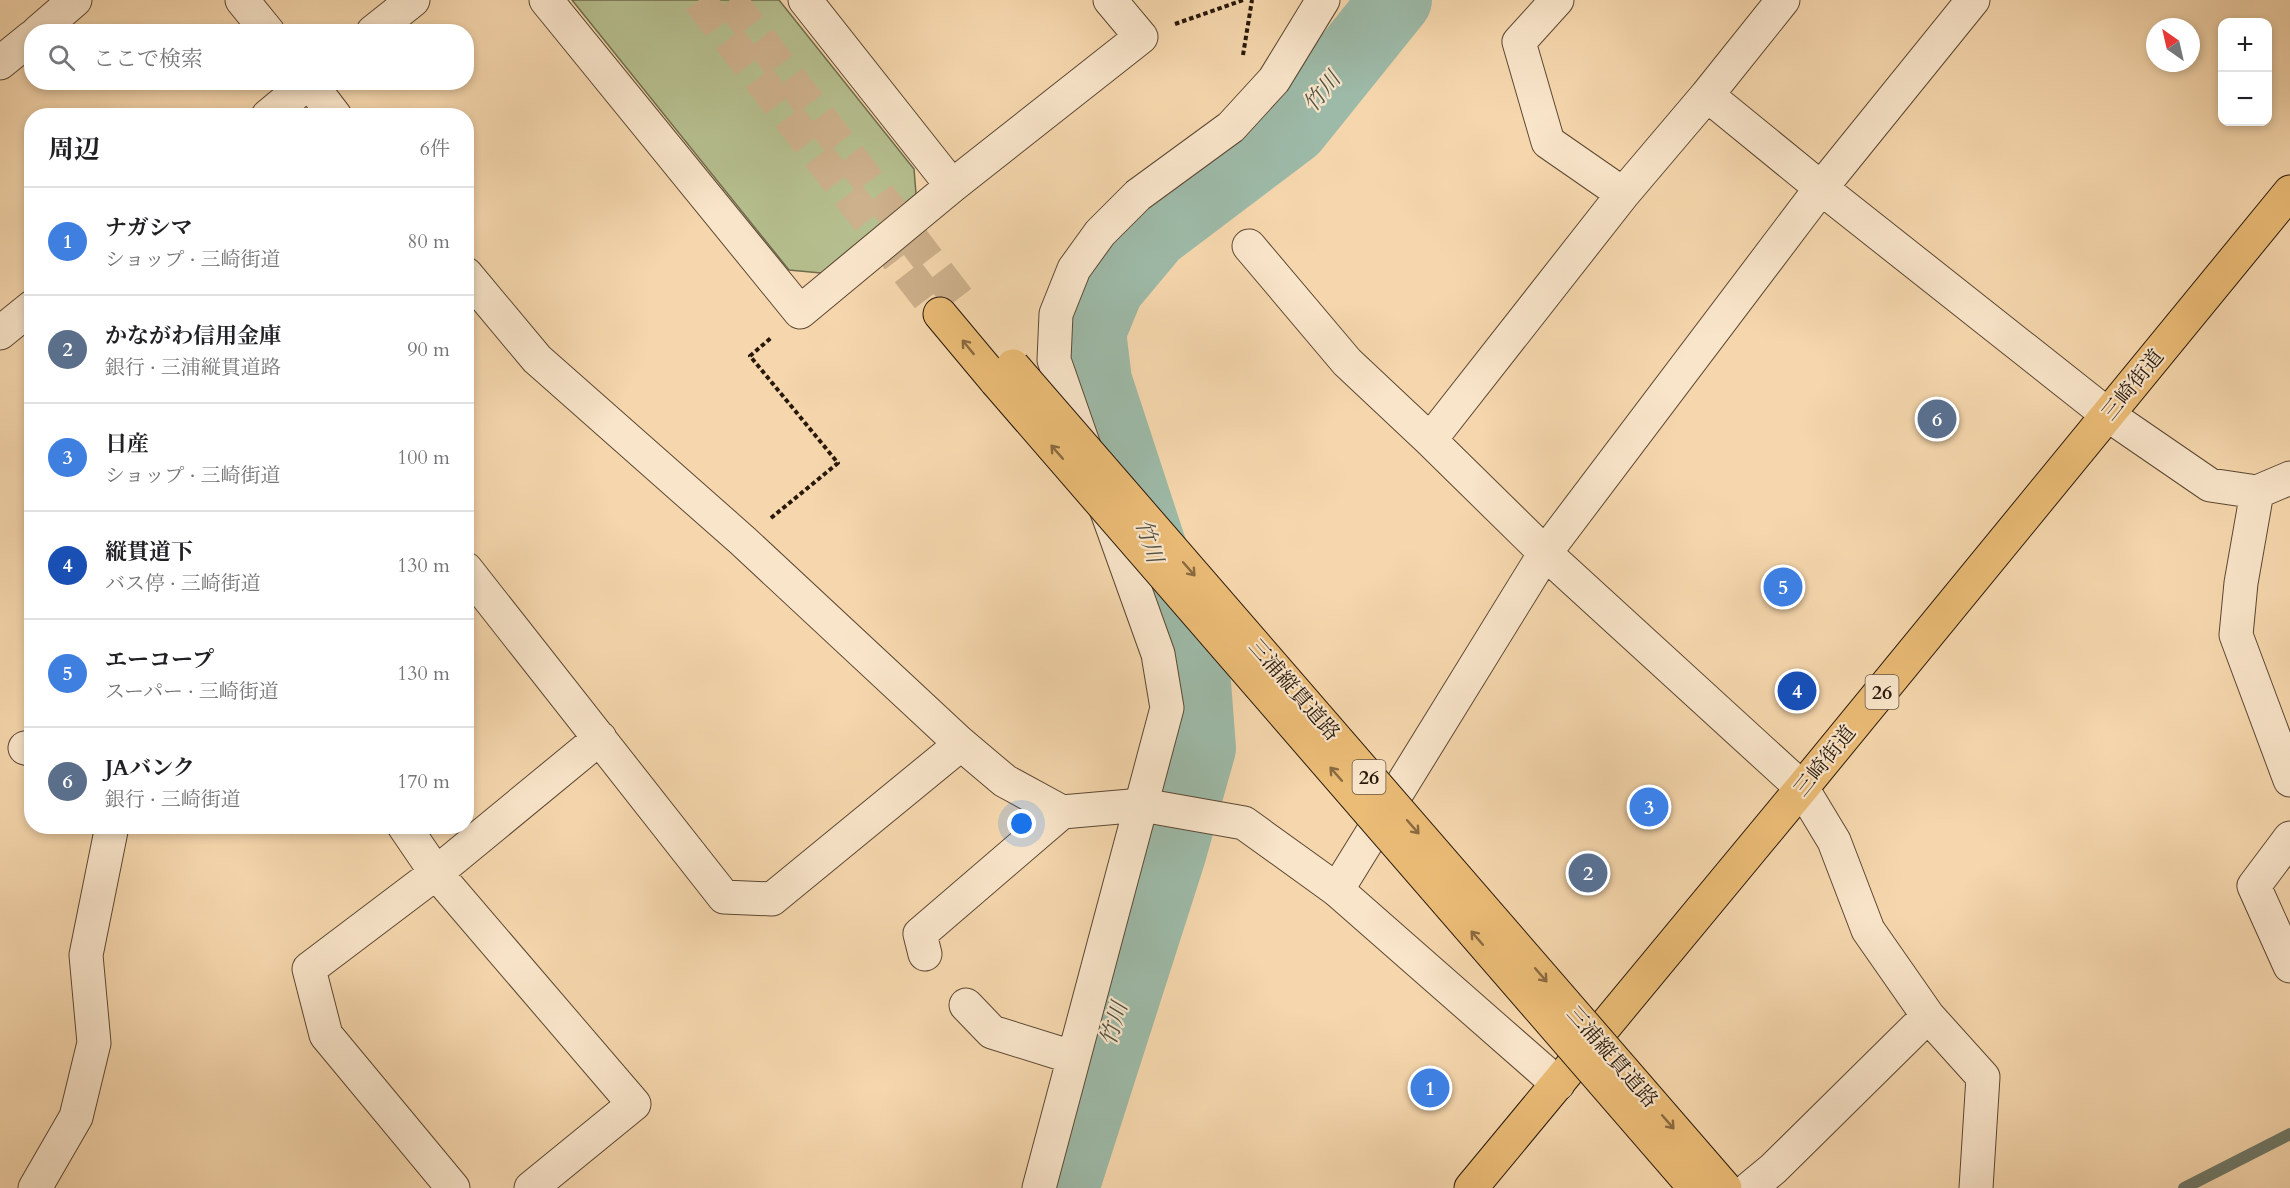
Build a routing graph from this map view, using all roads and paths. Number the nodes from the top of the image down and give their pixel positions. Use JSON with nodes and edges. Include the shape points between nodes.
{"nodes":[{"id":1,"x":75,"y":0,"type":"edge"},
{"id":2,"x":242,"y":0,"type":"edge"},
{"id":3,"x":412,"y":0,"type":"edge"},
{"id":4,"x":546,"y":0,"type":"edge"},
{"id":5,"x":805,"y":0,"type":"edge"},
{"id":6,"x":1110,"y":0,"type":"edge"},
{"id":7,"x":1242,"y":0,"type":"edge"},
{"id":8,"x":1323,"y":0,"type":"edge"},
{"id":9,"x":1557,"y":0,"type":"edge"},
{"id":10,"x":1783,"y":0,"type":"edge"},
{"id":11,"x":1973,"y":0,"type":"edge"},
{"id":12,"x":47,"y":24,"type":"edge"},
{"id":13,"x":262,"y":24,"type":"edge"},
{"id":14,"x":383,"y":24,"type":"edge"},
{"id":15,"x":1141,"y":37,"type":"junction"},
{"id":16,"x":24,"y":44,"type":"edge"},
{"id":17,"x":0,"y":63,"type":"edge"},
{"id":18,"x":299,"y":90,"type":"edge"},
{"id":19,"x":315,"y":90,"type":"edge"},
{"id":20,"x":1707,"y":95,"type":"junction"},
{"id":21,"x":278,"y":108,"type":"edge"},
{"id":22,"x":329,"y":108,"type":"edge"},
{"id":23,"x":952,"y":186,"type":"junction"},
{"id":24,"x":1821,"y":188,"type":"junction"},
{"id":25,"x":2290,"y":192,"type":"edge"},
{"id":26,"x":1623,"y":194,"type":"junction"},
{"id":27,"x":1249,"y":246,"type":"dead end"},
{"id":28,"x":474,"y":284,"type":"edge"},
{"id":29,"x":950,"y":307,"type":"tunnel mouth"},
{"id":30,"x":800,"y":312,"type":"junction"},
{"id":31,"x":24,"y":314,"type":"edge"},
{"id":32,"x":0,"y":333,"type":"edge"},
{"id":33,"x":1004,"y":373,"type":"junction"},
{"id":34,"x":2108,"y":415,"type":"junction"},
{"id":35,"x":1430,"y":440,"type":"junction"},
{"id":36,"x":2290,"y":478,"type":"edge"},
{"id":37,"x":2257,"y":492,"type":"junction"},
{"id":38,"x":743,"y":541,"type":"junction"},
{"id":39,"x":1545,"y":553,"type":"junction"},
{"id":40,"x":474,"y":579,"type":"edge"},
{"id":41,"x":600,"y":738,"type":"junction"},
{"id":42,"x":960,"y":744,"type":"junction"},
{"id":43,"x":2290,"y":780,"type":"edge"},
{"id":44,"x":1802,"y":788,"type":"junction"},
{"id":45,"x":1142,"y":805,"type":"junction"},
{"id":46,"x":1062,"y":812,"type":"junction"},
{"id":47,"x":110,"y":834,"type":"edge"},
{"id":48,"x":409,"y":834,"type":"edge"},
{"id":49,"x":2290,"y":838,"type":"edge"},
{"id":50,"x":436,"y":873,"type":"junction"},
{"id":51,"x":1337,"y":890,"type":"junction"},
{"id":52,"x":925,"y":954,"type":"dead end"},
{"id":53,"x":2290,"y":966,"type":"edge"},
{"id":54,"x":966,"y":1005,"type":"dead end"},
{"id":55,"x":1928,"y":1016,"type":"junction"},
{"id":56,"x":1072,"y":1057,"type":"junction"},
{"id":57,"x":1558,"y":1084,"type":"junction"},
{"id":58,"x":35,"y":1188,"type":"edge"},
{"id":59,"x":453,"y":1188,"type":"edge"},
{"id":60,"x":531,"y":1188,"type":"edge"},
{"id":61,"x":1039,"y":1188,"type":"edge"},
{"id":62,"x":1471,"y":1188,"type":"edge"},
{"id":63,"x":1695,"y":1188,"type":"edge"},
{"id":64,"x":1725,"y":1188,"type":"edge"},
{"id":65,"x":1750,"y":1188,"type":"edge"},
{"id":66,"x":1976,"y":1188,"type":"edge"}],
"edges":[{"from":1,"to":12,"type":"street"},
{"from":2,"to":13,"type":"street"},
{"from":3,"to":14,"type":"street"},
{"from":4,"to":30,"type":"street"},
{"from":5,"to":23,"type":"street"},
{"from":6,"to":15,"type":"street"},
{"from":7,"to":15,"type":"path"},
{"from":8,"to":45,"type":"street","via":[[1274,80],[1231,127],[1138,195],[1100,233],[1074,269],[1056,314],[1054,360],[1158,654],[1167,708]]},
{"from":9,"to":26,"type":"street","via":[[1519,42],[1548,142]]},
{"from":10,"to":20,"type":"street"},
{"from":11,"to":24,"type":"street"},
{"from":15,"to":23,"type":"street"},
{"from":16,"to":17,"type":"street"},
{"from":18,"to":21,"type":"street"},
{"from":19,"to":22,"type":"street"},
{"from":20,"to":24,"type":"street"},
{"from":20,"to":26,"type":"street"},
{"from":23,"to":30,"type":"street"},
{"from":24,"to":34,"type":"street"},
{"from":24,"to":39,"type":"street"},
{"from":25,"to":34,"type":"main road","name":"三崎街道","number":"26"},
{"from":26,"to":35,"type":"street"},
{"from":27,"to":35,"type":"street","via":[[1347,362]]},
{"from":28,"to":38,"type":"street","via":[[537,359]]},
{"from":29,"to":33,"type":"main road","name":"三浦縦貫道路","number":"26"},
{"from":30,"to":38,"type":"path","via":[[750,356],[838,463]]},
{"from":31,"to":32,"type":"street"},
{"from":63,"to":33,"type":"main road","name":"三浦縦貫道路","number":"26","one_way":true,"bridge":true},
{"from":33,"to":64,"type":"main road","name":"三浦縦貫道路","number":"26","one_way":true,"bridge":true},
{"from":34,"to":37,"type":"street","via":[[2210,486]]},
{"from":34,"to":44,"type":"main road","name":"三崎街道","number":"26"},
{"from":35,"to":39,"type":"street"},
{"from":36,"to":37,"type":"street"},
{"from":37,"to":43,"type":"street","via":[[2236,635]]},
{"from":38,"to":42,"type":"street"},
{"from":39,"to":44,"type":"street"},
{"from":39,"to":51,"type":"street"},
{"from":40,"to":41,"type":"street"},
{"from":41,"to":42,"type":"street","via":[[724,897],[772,899]]},
{"from":41,"to":50,"type":"street"},
{"from":42,"to":46,"type":"street","via":[[1005,781]]},
{"from":44,"to":55,"type":"street","via":[[1834,841],[1868,930]]},
{"from":44,"to":57,"type":"main road","name":"三崎街道","number":"26"},
{"from":45,"to":46,"type":"street"},
{"from":45,"to":51,"type":"street","via":[[1244,823]]},
{"from":45,"to":56,"type":"street"},
{"from":46,"to":52,"type":"street","via":[[920,934]]},
{"from":47,"to":58,"type":"street","via":[[86,955],[94,1042],[76,1117]]},
{"from":48,"to":50,"type":"street"},
{"from":49,"to":53,"type":"street","via":[[2254,886]]},
{"from":50,"to":59,"type":"street","via":[[309,969],[326,1035]]},
{"from":50,"to":60,"type":"street","via":[[634,1104]]},
{"from":51,"to":57,"type":"street"},
{"from":54,"to":56,"type":"street","via":[[992,1032]]},
{"from":55,"to":65,"type":"street"},
{"from":55,"to":66,"type":"street","via":[[1983,1077]]},
{"from":56,"to":61,"type":"street"},
{"from":57,"to":62,"type":"main road","name":"三崎街道","number":"26"}]}
